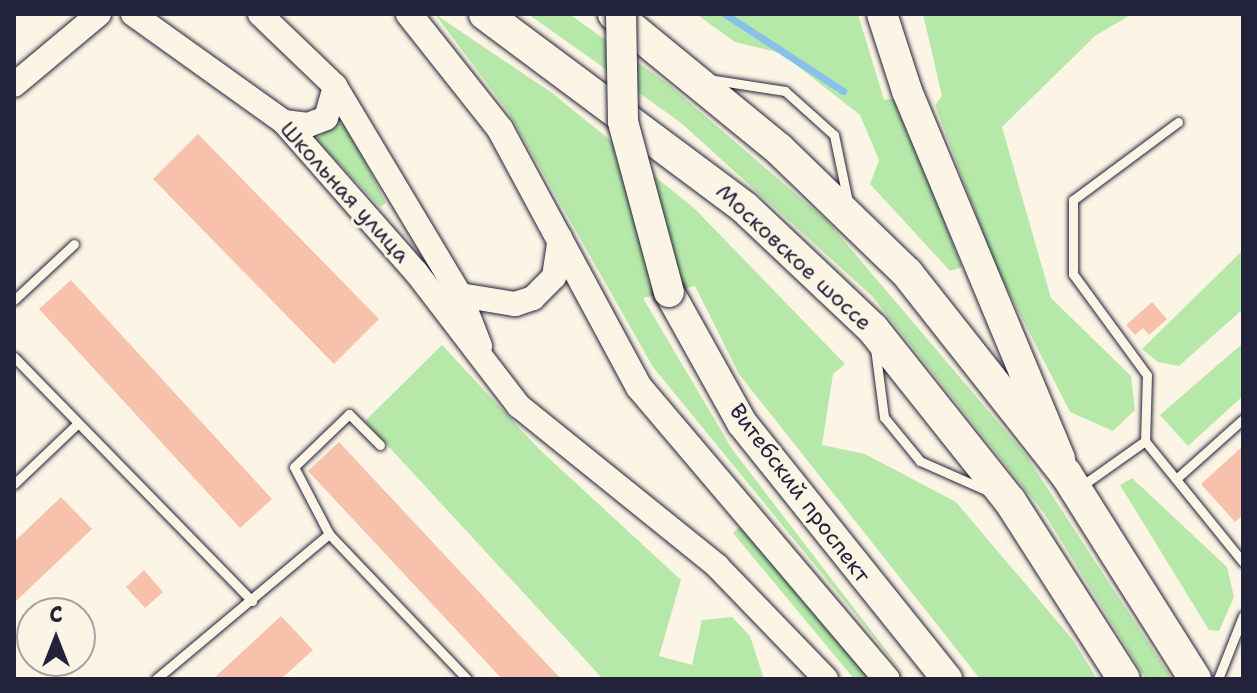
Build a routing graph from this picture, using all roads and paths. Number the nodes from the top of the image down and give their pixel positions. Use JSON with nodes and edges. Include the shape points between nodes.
{"nodes":[{"id":1,"x":99,"y":14,"type":"edge"},
{"id":2,"x":133,"y":14,"type":"edge"},
{"id":3,"x":260,"y":14,"type":"edge"},
{"id":4,"x":409,"y":14,"type":"edge"},
{"id":5,"x":485,"y":14,"type":"edge"},
{"id":6,"x":614,"y":14,"type":"edge"},
{"id":7,"x":621,"y":14,"type":"edge"},
{"id":8,"x":882,"y":14,"type":"edge"},
{"id":9,"x":699,"y":79,"type":"junction"},
{"id":10,"x":14,"y":85,"type":"edge"},
{"id":11,"x":335,"y":86,"type":"junction"},
{"id":12,"x":284,"y":122,"type":"junction"},
{"id":13,"x":1178,"y":122,"type":"dead end"},
{"id":14,"x":850,"y":213,"type":"junction"},
{"id":15,"x":560,"y":237,"type":"junction"},
{"id":16,"x":74,"y":244,"type":"dead end"},
{"id":17,"x":460,"y":295,"type":"junction"},
{"id":18,"x":14,"y":300,"type":"edge"},
{"id":19,"x":873,"y":329,"type":"junction"},
{"id":20,"x":14,"y":357,"type":"edge"},
{"id":21,"x":490,"y":371,"type":"junction"},
{"id":22,"x":77,"y":424,"type":"junction"},
{"id":23,"x":1241,"y":425,"type":"edge"},
{"id":24,"x":1145,"y":441,"type":"junction"},
{"id":25,"x":380,"y":445,"type":"dead end"},
{"id":26,"x":1176,"y":479,"type":"junction"},
{"id":27,"x":1071,"y":482,"type":"junction"},
{"id":28,"x":14,"y":484,"type":"edge"},
{"id":29,"x":1010,"y":501,"type":"junction"},
{"id":30,"x":329,"y":534,"type":"junction"},
{"id":31,"x":1243,"y":562,"type":"edge"},
{"id":32,"x":252,"y":601,"type":"junction"},
{"id":33,"x":1243,"y":616,"type":"edge"},
{"id":34,"x":818,"y":676,"type":"edge"},
{"id":35,"x":156,"y":679,"type":"edge"},
{"id":36,"x":467,"y":679,"type":"edge"},
{"id":37,"x":887,"y":679,"type":"edge"},
{"id":38,"x":947,"y":679,"type":"edge"},
{"id":39,"x":1124,"y":679,"type":"edge"},
{"id":40,"x":1195,"y":679,"type":"edge"},
{"id":41,"x":1218,"y":679,"type":"edge"}],
"edges":[{"from":1,"to":10,"type":"street"},
{"from":2,"to":12,"type":"street","name":"Школьная улица"},
{"from":3,"to":11,"type":"street","name":"Школьная улица"},
{"from":4,"to":15,"type":"main road","via":[[500,129]]},
{"from":5,"to":19,"type":"highway","name":"Московское шоссе","via":[[745,208]]},
{"from":6,"to":9,"type":"highway"},
{"from":7,"to":38,"type":"main road","name":"Витебский проспект","bridge":true,"via":[[623,122],[669,292],[742,423]]},
{"from":8,"to":27,"type":"main road","via":[[907,91]]},
{"from":9,"to":14,"type":"highway"},
{"from":9,"to":14,"type":"lane","via":[[785,91],[834,135]]},
{"from":11,"to":12,"type":"street","via":[[326,118],[308,125]]},
{"from":11,"to":17,"type":"street","name":"Школьная улица"},
{"from":12,"to":21,"type":"street","name":"Школьная улица","via":[[416,272]]},
{"from":13,"to":24,"type":"lane","via":[[1073,200],[1073,274],[1147,375]]},
{"from":14,"to":27,"type":"highway","via":[[969,346]]},
{"from":15,"to":17,"type":"street","via":[[554,277],[533,298],[515,304]]},
{"from":15,"to":37,"type":"main road","via":[[665,422]]},
{"from":16,"to":18,"type":"lane"},
{"from":17,"to":21,"type":"street","name":"Школьная улица"},
{"from":19,"to":29,"type":"highway","name":"Московское шоссе"},
{"from":19,"to":29,"type":"lane","via":[[884,417],[920,461]]},
{"from":20,"to":22,"type":"lane"},
{"from":21,"to":34,"type":"street","name":"Школьная улица","via":[[549,435],[727,575]]},
{"from":22,"to":28,"type":"lane"},
{"from":22,"to":32,"type":"lane"},
{"from":23,"to":26,"type":"lane"},
{"from":24,"to":26,"type":"lane"},
{"from":24,"to":27,"type":"lane"},
{"from":25,"to":30,"type":"lane","via":[[349,414],[294,467]]},
{"from":26,"to":31,"type":"lane"},
{"from":27,"to":40,"type":"highway"},
{"from":29,"to":39,"type":"highway","name":"Московское шоссе"},
{"from":30,"to":32,"type":"lane"},
{"from":30,"to":36,"type":"lane"},
{"from":32,"to":35,"type":"lane"},
{"from":33,"to":41,"type":"lane"}]}
